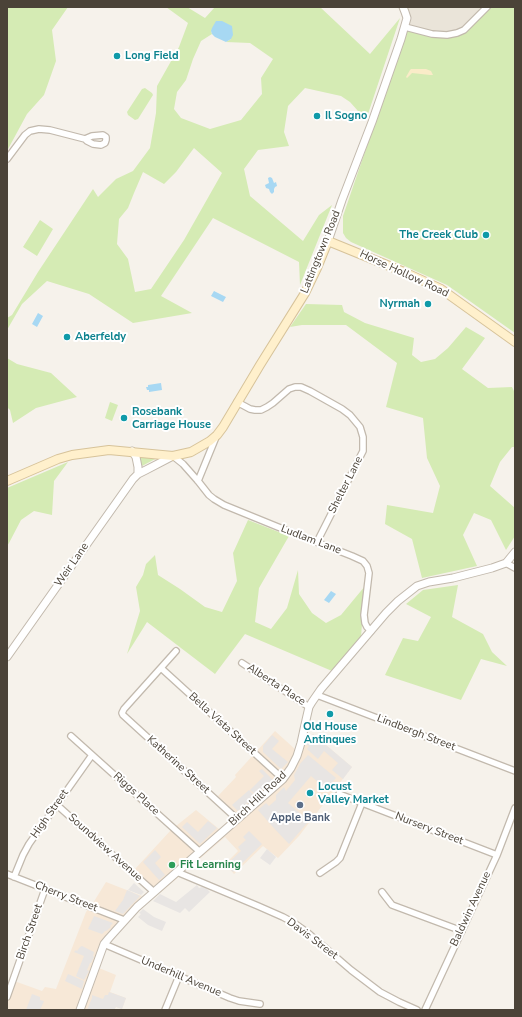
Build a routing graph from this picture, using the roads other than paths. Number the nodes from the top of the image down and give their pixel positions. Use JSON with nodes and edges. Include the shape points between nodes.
{"nodes":[{"id":1,"x":403,"y":7,"type":"edge"},
{"id":2,"x":488,"y":7,"type":"edge"},
{"id":3,"x":405,"y":27,"type":"junction"},
{"id":4,"x":85,"y":139,"type":"dead end"},
{"id":5,"x":7,"y":159,"type":"edge"},
{"id":6,"x":328,"y":241,"type":"junction"},
{"id":7,"x":515,"y":342,"type":"edge"},
{"id":8,"x":238,"y":402,"type":"junction"},
{"id":9,"x":216,"y":435,"type":"junction"},
{"id":10,"x":132,"y":451,"type":"junction"},
{"id":11,"x":173,"y":456,"type":"junction"},
{"id":12,"x":138,"y":474,"type":"junction"},
{"id":13,"x":7,"y":481,"type":"edge"},
{"id":14,"x":198,"y":481,"type":"junction"},
{"id":15,"x":317,"y":542,"type":"junction"},
{"id":16,"x":515,"y":552,"type":"edge"},
{"id":17,"x":506,"y":563,"type":"junction"},
{"id":18,"x":515,"y":568,"type":"edge"},
{"id":19,"x":371,"y":631,"type":"junction"},
{"id":20,"x":176,"y":650,"type":"dead end"},
{"id":21,"x":7,"y":657,"type":"edge"},
{"id":22,"x":242,"y":663,"type":"dead end"},
{"id":23,"x":161,"y":668,"type":"junction"},
{"id":24,"x":317,"y":695,"type":"junction"},
{"id":25,"x":309,"y":707,"type":"junction"},
{"id":26,"x":72,"y":736,"type":"dead end"},
{"id":27,"x":92,"y":755,"type":"junction"},
{"id":28,"x":515,"y":771,"type":"edge"},
{"id":29,"x":283,"y":779,"type":"junction"},
{"id":30,"x":339,"y":794,"type":"dead end"},
{"id":31,"x":362,"y":803,"type":"junction"},
{"id":32,"x":57,"y":805,"type":"junction"},
{"id":33,"x":515,"y":808,"type":"edge"},
{"id":34,"x":238,"y":819,"type":"junction"},
{"id":35,"x":200,"y":852,"type":"junction"},
{"id":36,"x":497,"y":855,"type":"junction"},
{"id":37,"x":177,"y":872,"type":"junction"},
{"id":38,"x":320,"y":873,"type":"dead end"},
{"id":39,"x":7,"y":874,"type":"edge"},
{"id":40,"x":14,"y":877,"type":"junction"},
{"id":41,"x":45,"y":889,"type":"junction"},
{"id":42,"x":154,"y":892,"type":"junction"},
{"id":43,"x":382,"y":892,"type":"dead end"},
{"id":44,"x":124,"y":920,"type":"junction"},
{"id":45,"x":462,"y":931,"type":"junction"},
{"id":46,"x":104,"y":944,"type":"junction"},
{"id":47,"x":180,"y":976,"type":"junction"},
{"id":48,"x":7,"y":997,"type":"edge"},
{"id":49,"x":260,"y":1004,"type":"dead end"},
{"id":50,"x":80,"y":1010,"type":"edge"},
{"id":51,"x":165,"y":1010,"type":"edge"},
{"id":52,"x":417,"y":1010,"type":"edge"},
{"id":53,"x":425,"y":1010,"type":"edge"}],
"edges":[{"from":1,"to":3,"type":"street","name":"Lattingtown Road"},
{"from":2,"to":3,"type":"street","via":[[464,30],[457,33],[432,34]]},
{"from":3,"to":6,"type":"street","name":"Lattingtown Road"},
{"from":4,"to":5,"type":"street","via":[[50,130],[30,131]]},
{"from":6,"to":7,"type":"main road","name":"Horse Hollow Road","via":[[441,289]]},
{"from":6,"to":8,"type":"main road","name":"Lattingtown Road","via":[[305,293]]},
{"from":8,"to":9,"type":"main road","name":"Lattingtown Road"},
{"from":8,"to":15,"type":"street","name":"Shelter Lane","via":[[250,409],[261,410],[289,389],[301,387],[342,408],[360,428],[363,451]]},
{"from":9,"to":11,"type":"main road","name":"Lattingtown Road","via":[[191,452]]},
{"from":9,"to":14,"type":"street"},
{"from":10,"to":11,"type":"main road"},
{"from":10,"to":12,"type":"street","via":[[136,457]]},
{"from":10,"to":13,"type":"main road","via":[[109,450],[72,455]]},
{"from":11,"to":12,"type":"street","name":"Weir Lane"},
{"from":11,"to":14,"type":"street","name":"Ludlam Lane"},
{"from":12,"to":21,"type":"street","name":"Weir Lane"},
{"from":14,"to":15,"type":"street","name":"Ludlam Lane","via":[[208,495],[221,504]]},
{"from":15,"to":19,"type":"street","name":"Ludlam Lane","via":[[352,556],[367,566],[369,573],[364,615],[365,623]]},
{"from":16,"to":17,"type":"street"},
{"from":17,"to":18,"type":"street"},
{"from":17,"to":19,"type":"street","name":"Birch Hill Road","via":[[417,586],[398,601]]},
{"from":19,"to":24,"type":"street","name":"Birch Hill Road"},
{"from":20,"to":23,"type":"street"},
{"from":22,"to":25,"type":"street","name":"Alberta Place"},
{"from":23,"to":29,"type":"street","name":"Bella Vista Street"},
{"from":23,"to":34,"type":"street","name":"Katherine Street","via":[[122,711],[123,715]]},
{"from":24,"to":25,"type":"street","name":"Birch Hill Road"},
{"from":24,"to":28,"type":"street","name":"Lindbergh Street"},
{"from":25,"to":29,"type":"street","name":"Birch Hill Road","via":[[297,756]]},
{"from":26,"to":27,"type":"street","name":"Riggs Place"},
{"from":27,"to":32,"type":"street","name":"High Street"},
{"from":27,"to":35,"type":"street","name":"Riggs Place"},
{"from":29,"to":34,"type":"street","name":"Birch Hill Road"},
{"from":30,"to":31,"type":"street","name":"Nursery Street"},
{"from":31,"to":36,"type":"street","name":"Nursery Street"},
{"from":31,"to":38,"type":"street","via":[[340,858]]},
{"from":32,"to":40,"type":"street","name":"High Street","via":[[29,844]]},
{"from":32,"to":42,"type":"street","name":"Soundview Avenue"},
{"from":33,"to":36,"type":"street","name":"Baldwin Avenue"},
{"from":34,"to":35,"type":"street","name":"Birch Hill Road"},
{"from":35,"to":37,"type":"street","name":"Birch Hill Road"},
{"from":36,"to":45,"type":"street","name":"Baldwin Avenue"},
{"from":37,"to":42,"type":"street","name":"Birch Hill Road"},
{"from":37,"to":52,"type":"street","name":"Davis Street","via":[[294,923],[380,992]]},
{"from":39,"to":40,"type":"street","name":"Cherry Street"},
{"from":40,"to":41,"type":"street","name":"Cherry Street"},
{"from":41,"to":44,"type":"street","name":"Cherry Street"},
{"from":41,"to":48,"type":"street","name":"Birch Street"},
{"from":42,"to":44,"type":"street","name":"Birch Hill Road"},
{"from":43,"to":45,"type":"street","via":[[392,904]]},
{"from":44,"to":46,"type":"street","name":"Birch Hill Road"},
{"from":45,"to":53,"type":"street","name":"Baldwin Avenue"},
{"from":46,"to":47,"type":"street","name":"Underhill Avenue"},
{"from":46,"to":50,"type":"street","name":"Birch Hill Road"},
{"from":47,"to":49,"type":"street","name":"Underhill Avenue","via":[[230,998]]},
{"from":47,"to":51,"type":"street"}]}
